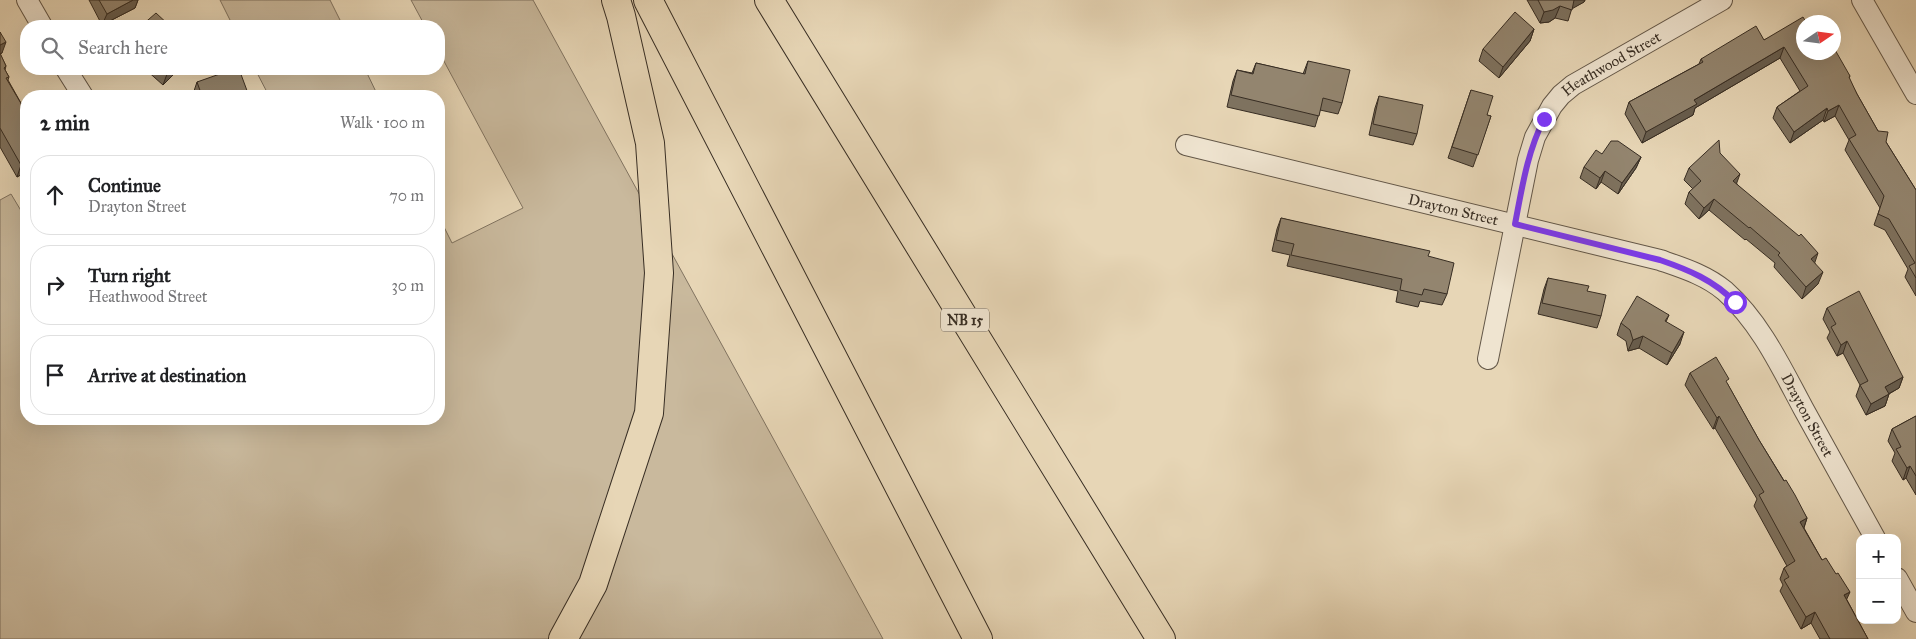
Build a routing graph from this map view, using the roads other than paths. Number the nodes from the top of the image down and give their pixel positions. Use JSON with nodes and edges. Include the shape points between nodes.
{"nodes":[{"id":1,"x":27,"y":0,"type":"edge"},
{"id":2,"x":616,"y":0,"type":"edge"},
{"id":3,"x":648,"y":0,"type":"edge"},
{"id":4,"x":769,"y":0,"type":"edge"},
{"id":5,"x":1722,"y":0,"type":"edge"},
{"id":6,"x":1862,"y":0,"type":"edge"},
{"id":7,"x":39,"y":20,"type":"edge"},
{"id":8,"x":70,"y":75,"type":"edge"},
{"id":9,"x":79,"y":90,"type":"edge"},
{"id":10,"x":1916,"y":94,"type":"edge"},
{"id":11,"x":1186,"y":145,"type":"dead end"},
{"id":12,"x":1515,"y":224,"type":"junction"},
{"id":13,"x":1488,"y":359,"type":"dead end"},
{"id":14,"x":1873,"y":534,"type":"edge"},
{"id":15,"x":1898,"y":579,"type":"edge"},
{"id":16,"x":1916,"y":612,"type":"edge"},
{"id":17,"x":563,"y":639,"type":"edge"},
{"id":18,"x":978,"y":639,"type":"edge"},
{"id":19,"x":1161,"y":639,"type":"edge"}],
"edges":[{"from":1,"to":7,"type":"street"},
{"from":2,"to":17,"type":"highway","via":[[650,143],[659,273],[649,413],[593,584]]},
{"from":3,"to":18,"type":"highway"},
{"from":4,"to":19,"type":"highway","number":"NB 15"},
{"from":5,"to":12,"type":"street","name":"Heathwood Street","via":[[1589,75],[1561,96],[1535,137]]},
{"from":6,"to":10,"type":"street"},
{"from":8,"to":9,"type":"street"},
{"from":11,"to":12,"type":"street","name":"Drayton Street"},
{"from":12,"to":13,"type":"street","name":"Heathwood Street"},
{"from":12,"to":14,"type":"street","name":"Drayton Street","via":[[1660,260],[1693,272],[1725,291],[1761,334]]},
{"from":15,"to":16,"type":"street"}]}
